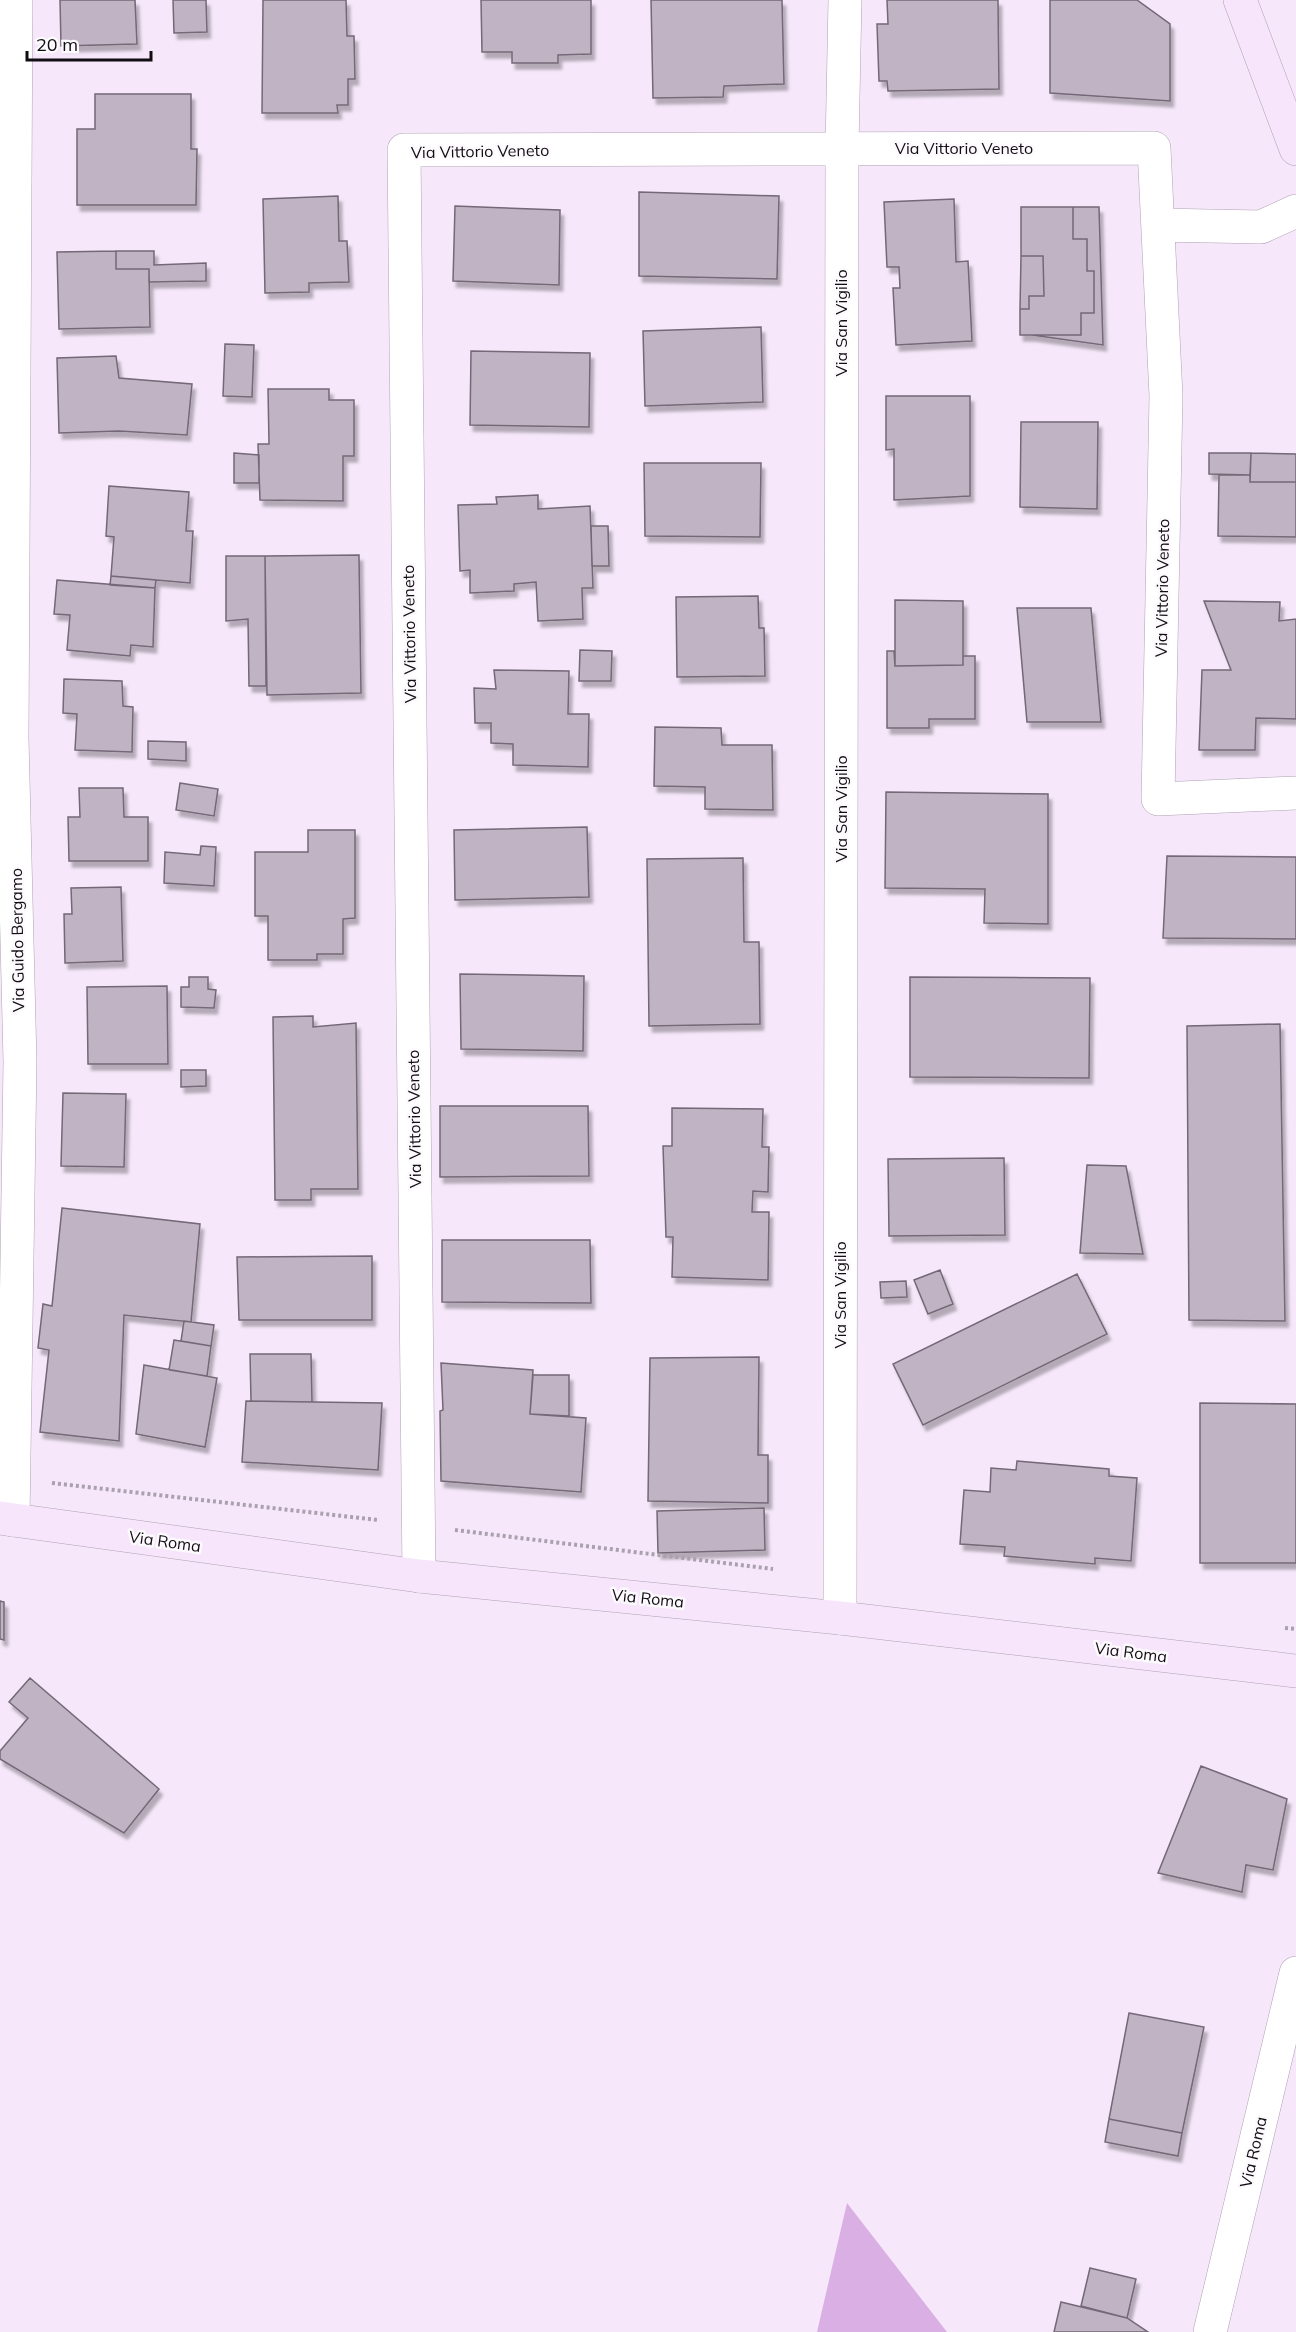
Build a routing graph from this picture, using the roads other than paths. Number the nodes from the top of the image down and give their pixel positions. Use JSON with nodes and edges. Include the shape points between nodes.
{"nodes":[{"id":1,"x":16,"y":0,"type":"edge"},
{"id":2,"x":845,"y":0,"type":"edge"},
{"id":3,"x":1240,"y":0,"type":"edge"},
{"id":4,"x":842,"y":148,"type":"junction"},
{"id":5,"x":1296,"y":149,"type":"edge"},
{"id":6,"x":1296,"y":211,"type":"edge"},
{"id":7,"x":1158,"y":225,"type":"junction"},
{"id":8,"x":6,"y":396,"type":"edge"},
{"id":9,"x":6,"y":737,"type":"edge"},
{"id":10,"x":1296,"y":794,"type":"edge"},
{"id":11,"x":10,"y":1061,"type":"edge"},
{"id":12,"x":6,"y":1519,"type":"edge"},
{"id":13,"x":419,"y":1576,"type":"junction"},
{"id":14,"x":840,"y":1618,"type":"junction"},
{"id":15,"x":1296,"y":1671,"type":"edge"},
{"id":16,"x":1296,"y":1973,"type":"edge"},
{"id":17,"x":1210,"y":2332,"type":"edge"}],
"edges":[{"from":1,"to":8,"type":"street","name":"Via Guido Bergamo"},
{"from":2,"to":4,"type":"street","name":"Via San Vigilio"},
{"from":3,"to":5,"type":"street"},
{"from":4,"to":7,"type":"street","name":"Via Vittorio Veneto","via":[[1154,148]]},
{"from":4,"to":13,"type":"street","name":"Via Vittorio Veneto","via":[[404,150]]},
{"from":4,"to":14,"type":"street","name":"Via San Vigilio"},
{"from":6,"to":7,"type":"street","via":[[1261,227]]},
{"from":7,"to":10,"type":"street","name":"Via Vittorio Veneto","via":[[1166,396],[1158,799]]},
{"from":8,"to":9,"type":"street","name":"Via Guido Bergamo"},
{"from":9,"to":11,"type":"street","name":"Via Guido Bergamo"},
{"from":11,"to":12,"type":"street","name":"Via Guido Bergamo"},
{"from":12,"to":13,"type":"street","name":"Via Roma"},
{"from":13,"to":14,"type":"street","name":"Via Roma"},
{"from":14,"to":15,"type":"street","name":"Via Roma"},
{"from":16,"to":17,"type":"street","name":"Via Roma"}]}
